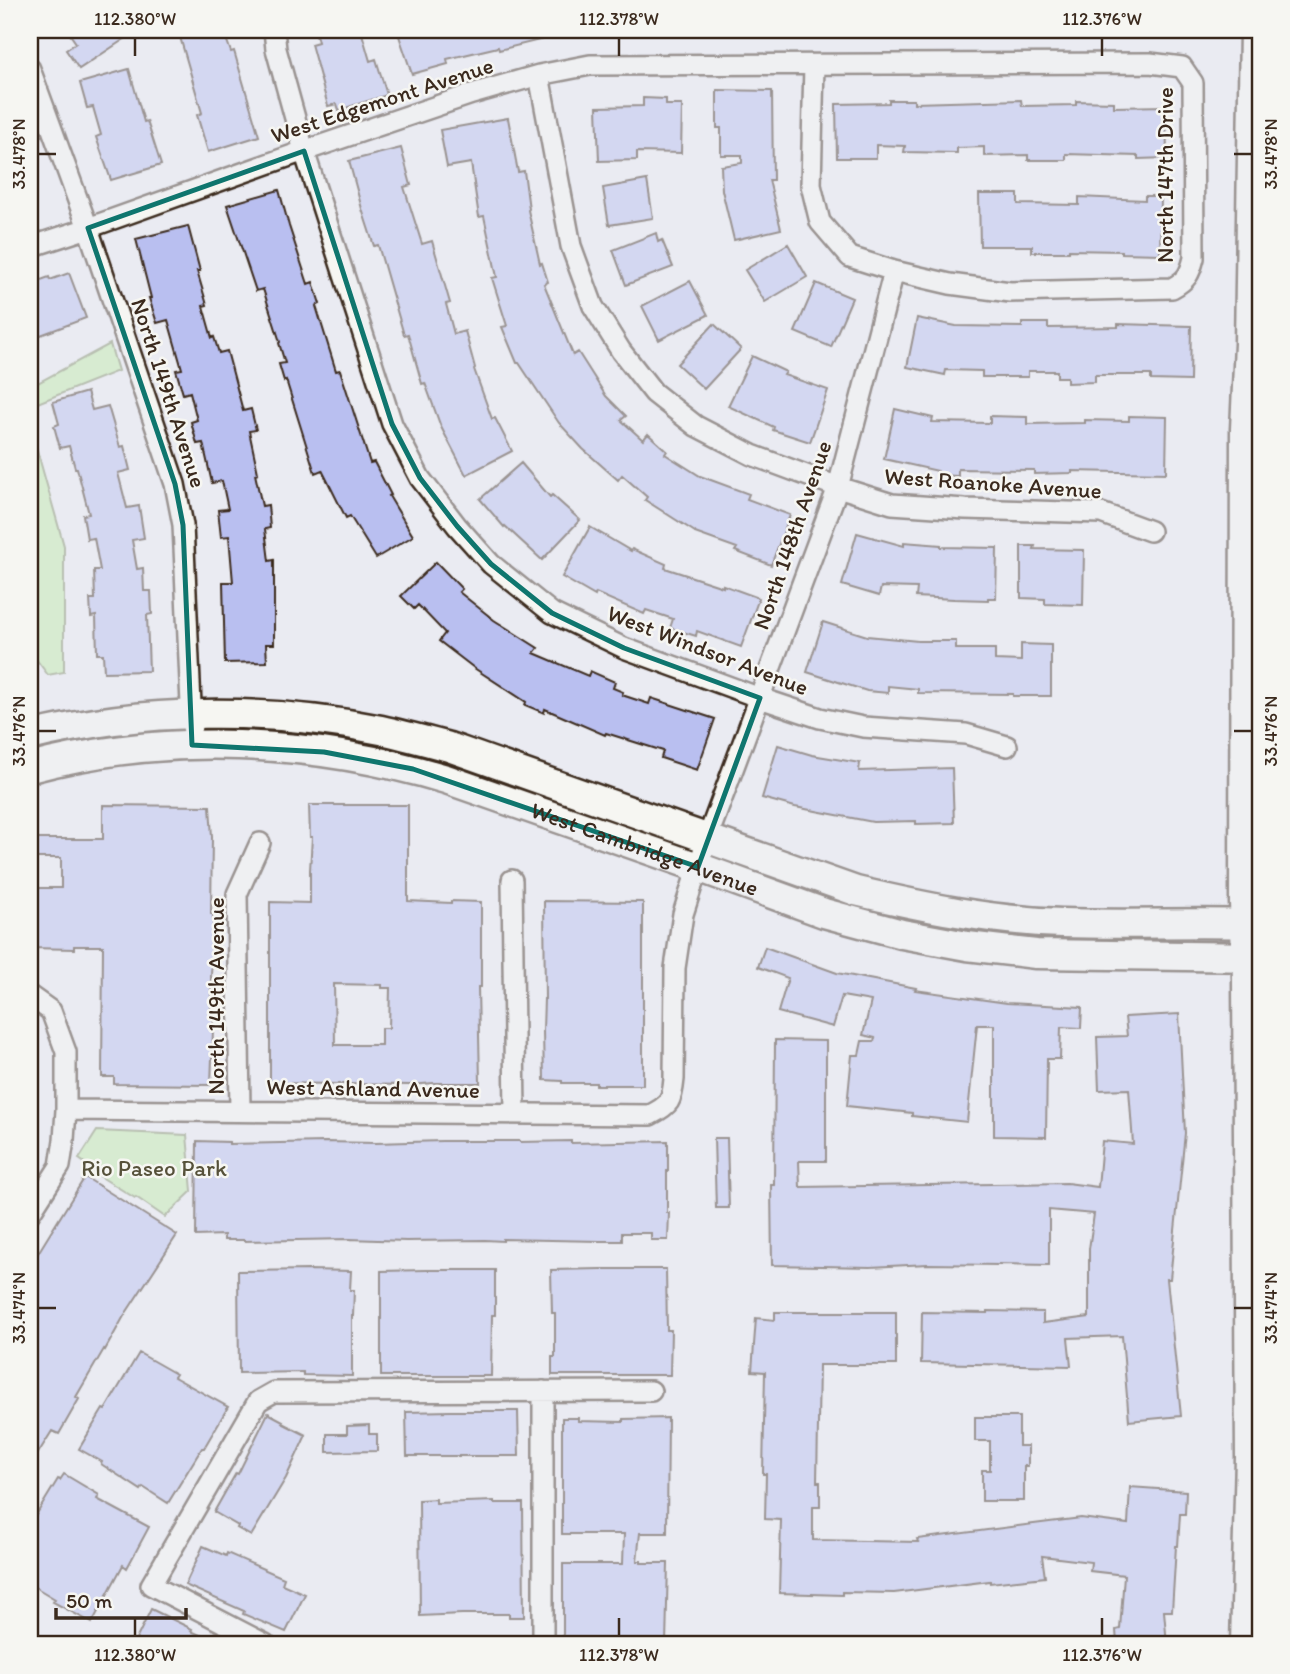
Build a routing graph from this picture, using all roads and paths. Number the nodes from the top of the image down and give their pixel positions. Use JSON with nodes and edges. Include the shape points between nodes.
{"nodes":[{"id":1,"x":274,"y":30,"type":"edge"},
{"id":2,"x":1254,"y":30,"type":"edge"},
{"id":3,"x":814,"y":65,"type":"junction"},
{"id":4,"x":1182,"y":67,"type":"joint"},
{"id":5,"x":30,"y":69,"type":"edge"},
{"id":6,"x":538,"y":75,"type":"junction"},
{"id":7,"x":304,"y":151,"type":"junction"},
{"id":8,"x":89,"y":228,"type":"junction"},
{"id":9,"x":30,"y":247,"type":"edge"},
{"id":10,"x":894,"y":271,"type":"junction"},
{"id":11,"x":838,"y":487,"type":"junction"},
{"id":12,"x":1150,"y":531,"type":"dead end"},
{"id":13,"x":760,"y":698,"type":"junction"},
{"id":14,"x":192,"y":715,"type":"junction"},
{"id":15,"x":30,"y":736,"type":"edge"},
{"id":16,"x":192,"y":745,"type":"junction"},
{"id":17,"x":1007,"y":746,"type":"dead end"},
{"id":18,"x":30,"y":768,"type":"edge"},
{"id":19,"x":707,"y":839,"type":"junction"},
{"id":20,"x":260,"y":844,"type":"dead end"},
{"id":21,"x":698,"y":867,"type":"junction"},
{"id":22,"x":512,"y":880,"type":"dead end"},
{"id":23,"x":1253,"y":924,"type":"edge"},
{"id":24,"x":1253,"y":957,"type":"edge"},
{"id":25,"x":30,"y":996,"type":"edge"},
{"id":26,"x":672,"y":1097,"type":"joint"},
{"id":27,"x":66,"y":1110,"type":"junction"},
{"id":28,"x":240,"y":1110,"type":"junction"},
{"id":29,"x":515,"y":1114,"type":"junction"},
{"id":30,"x":30,"y":1213,"type":"edge"},
{"id":31,"x":543,"y":1391,"type":"junction"},
{"id":32,"x":652,"y":1391,"type":"dead end"},
{"id":33,"x":1255,"y":1458,"type":"edge"},
{"id":34,"x":265,"y":1644,"type":"edge"},
{"id":35,"x":543,"y":1644,"type":"edge"},
{"id":36,"x":1245,"y":1644,"type":"edge"}],
"edges":[{"from":1,"to":7,"type":"street","name":"West Windsor Avenue"},
{"from":2,"to":23,"type":"street","via":[[1244,768]]},
{"from":3,"to":4,"type":"street","name":"West Edgemont Avenue"},
{"from":3,"to":6,"type":"street","name":"West Edgemont Avenue","via":[[590,65]]},
{"from":3,"to":10,"type":"street","via":[[811,185],[820,222],[850,257]]},
{"from":4,"to":10,"type":"street","name":"North 147th Drive","via":[[1193,83],[1194,258],[1184,282],[1172,288],[1010,292],[950,285]]},
{"from":5,"to":8,"type":"street","name":"North 149th Avenue"},
{"from":6,"to":7,"type":"street","name":"West Edgemont Avenue"},
{"from":6,"to":11,"type":"street","name":"West Roanoke Avenue","via":[[571,246],[593,306],[621,351],[654,393],[696,426],[752,455]]},
{"from":7,"to":8,"type":"street","name":"West Edgemont Avenue"},
{"from":7,"to":13,"type":"street","name":"West Windsor Avenue","via":[[391,424],[420,478],[457,526],[491,564],[552,613],[624,648]]},
{"from":8,"to":9,"type":"street","name":"West Edgemont Avenue"},
{"from":8,"to":14,"type":"street","name":"North 149th Avenue","via":[[175,484],[183,525]]},
{"from":10,"to":11,"type":"street","name":"North 148th Avenue"},
{"from":11,"to":12,"type":"street","name":"West Roanoke Avenue","via":[[892,503],[1101,513]]},
{"from":11,"to":13,"type":"street","name":"North 148th Avenue"},
{"from":13,"to":17,"type":"street","name":"West Windsor Avenue","via":[[863,727],[966,734]]},
{"from":13,"to":19,"type":"street","name":"North 148th Avenue"},
{"from":14,"to":15,"type":"street","name":"West Cambridge Avenue","via":[[105,722]]},
{"from":14,"to":16,"type":"street","name":"North 149th Avenue"},
{"from":14,"to":19,"type":"street","name":"West Cambridge Avenue","via":[[284,716],[413,738],[485,758]]},
{"from":16,"to":18,"type":"street","name":"West Cambridge Avenue","via":[[134,749]]},
{"from":16,"to":21,"type":"street","name":"West Cambridge Avenue","via":[[241,744],[324,752],[413,769]]},
{"from":19,"to":21,"type":"street","name":"North 148th Avenue"},
{"from":19,"to":23,"type":"street","name":"West Cambridge Avenue","via":[[856,891],[970,915],[1062,923]]},
{"from":20,"to":28,"type":"street","name":"North 149th Avenue","via":[[237,894]]},
{"from":21,"to":24,"type":"street","name":"West Cambridge Avenue","via":[[824,913],[967,946],[1079,956]]},
{"from":21,"to":26,"type":"street","name":"North 148th Avenue","via":[[683,914],[675,968]]},
{"from":22,"to":29,"type":"street"},
{"from":23,"to":24,"type":"street"},
{"from":24,"to":33,"type":"street"},
{"from":25,"to":27,"type":"street","via":[[51,1011],[66,1052]]},
{"from":26,"to":29,"type":"street","name":"West Ashland Avenue","via":[[663,1109],[650,1115]]},
{"from":27,"to":28,"type":"street","name":"West Ashland Avenue"},
{"from":27,"to":30,"type":"street","via":[[60,1166]]},
{"from":28,"to":29,"type":"street","name":"West Ashland Avenue"},
{"from":31,"to":32,"type":"street"},
{"from":31,"to":34,"type":"street","via":[[274,1392],[258,1401],[151,1584]]},
{"from":31,"to":35,"type":"street"},
{"from":33,"to":36,"type":"street"}]}
